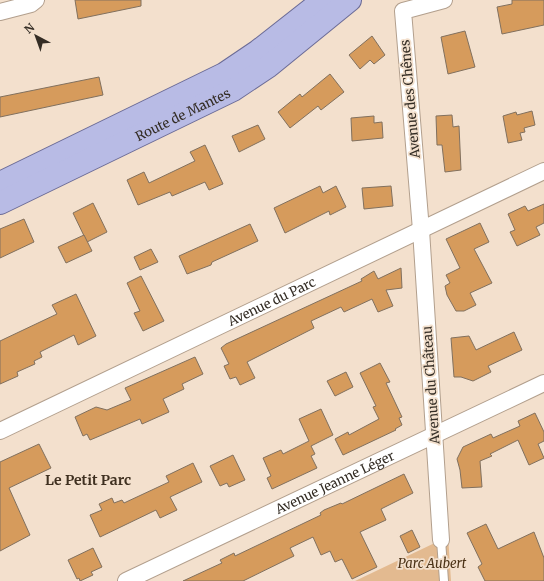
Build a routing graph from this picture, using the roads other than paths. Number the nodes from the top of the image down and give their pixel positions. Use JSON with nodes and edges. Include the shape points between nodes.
{"nodes":[{"id":1,"x":36,"y":0,"type":"edge"},
{"id":2,"x":323,"y":0,"type":"edge"},
{"id":3,"x":444,"y":0,"type":"edge"},
{"id":4,"x":350,"y":1,"type":"edge"},
{"id":5,"x":0,"y":12,"type":"edge"},
{"id":6,"x":544,"y":171,"type":"edge"},
{"id":7,"x":0,"y":183,"type":"edge"},
{"id":8,"x":0,"y":203,"type":"edge"},
{"id":9,"x":421,"y":230,"type":"junction"},
{"id":10,"x":544,"y":383,"type":"edge"},
{"id":11,"x":0,"y":431,"type":"edge"},
{"id":12,"x":434,"y":435,"type":"junction"},
{"id":13,"x":441,"y":540,"type":"joint"},
{"id":14,"x":126,"y":581,"type":"edge"},
{"id":15,"x":444,"y":581,"type":"edge"}],
"edges":[{"from":1,"to":5,"type":"street"},
{"from":2,"to":7,"type":"main road","name":"Route de Mantes","via":[[224,74]]},
{"from":3,"to":9,"type":"street","name":"Avenue des Chênes","via":[[403,10]]},
{"from":4,"to":8,"type":"main road","name":"Route de Mantes","via":[[269,66],[233,90]]},
{"from":6,"to":9,"type":"street","name":"Avenue du Parc"},
{"from":9,"to":11,"type":"street","name":"Avenue du Parc"},
{"from":9,"to":12,"type":"street","name":"Avenue du Château"},
{"from":10,"to":12,"type":"street","name":"Avenue Jeanne Léger"},
{"from":12,"to":13,"type":"street","name":"Avenue du Château"},
{"from":12,"to":14,"type":"street","name":"Avenue Jeanne Léger"},
{"from":13,"to":15,"type":"lane"}]}
